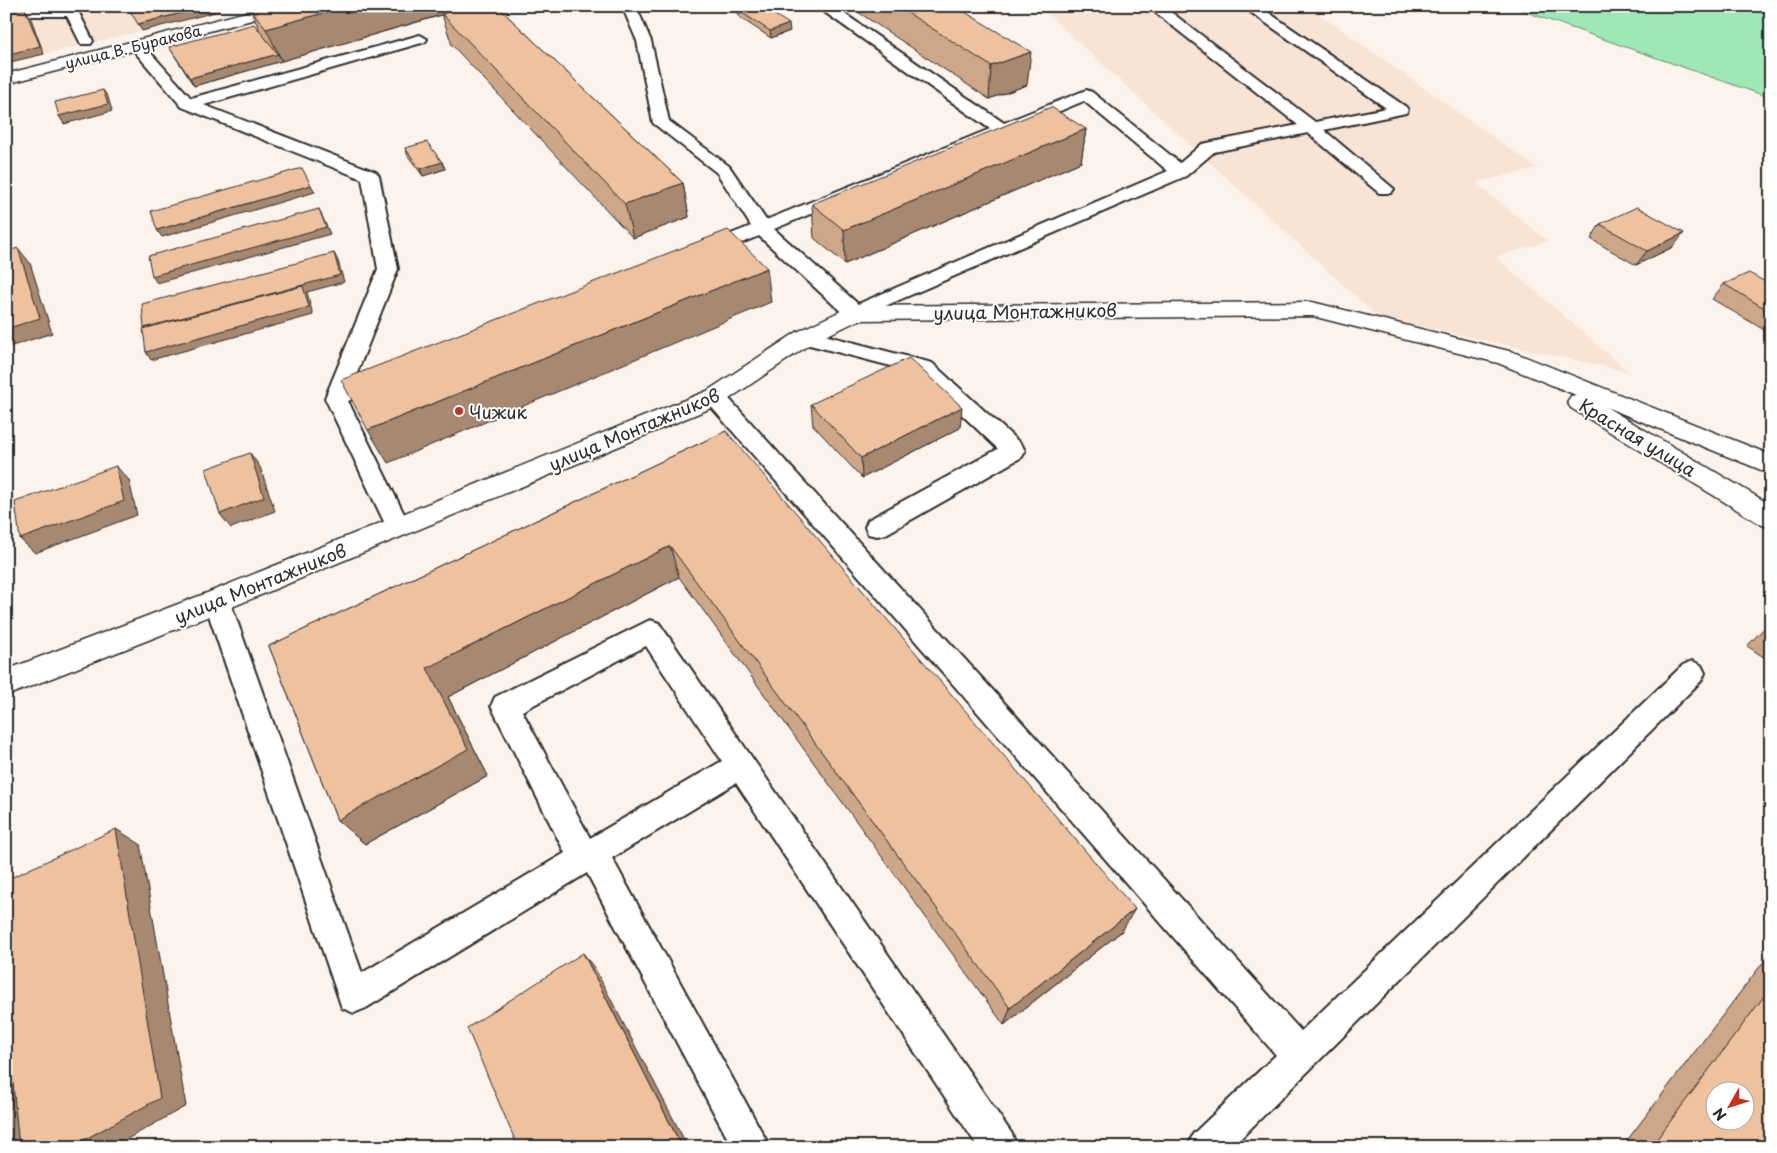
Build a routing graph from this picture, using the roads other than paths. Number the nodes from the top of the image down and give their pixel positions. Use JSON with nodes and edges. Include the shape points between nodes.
{"nodes":[{"id":1,"x":289,"y":6,"type":"edge"},
{"id":2,"x":628,"y":6,"type":"edge"},
{"id":3,"x":823,"y":6,"type":"edge"},
{"id":4,"x":1154,"y":6,"type":"edge"},
{"id":5,"x":1249,"y":6,"type":"edge"},
{"id":6,"x":6,"y":12,"type":"edge"},
{"id":7,"x":420,"y":39,"type":"dead end"},
{"id":8,"x":86,"y":41,"type":"dead end"},
{"id":9,"x":136,"y":46,"type":"junction"},
{"id":10,"x":6,"y":79,"type":"edge"},
{"id":11,"x":188,"y":104,"type":"junction"},
{"id":12,"x":1312,"y":128,"type":"junction"},
{"id":13,"x":1003,"y":130,"type":"junction"},
{"id":14,"x":1180,"y":172,"type":"junction"},
{"id":15,"x":1385,"y":189,"type":"dead end"},
{"id":16,"x":762,"y":228,"type":"junction"},
{"id":17,"x":686,"y":258,"type":"edge"},
{"id":18,"x":1312,"y":309,"type":"joint"},
{"id":19,"x":855,"y":313,"type":"junction"},
{"id":20,"x":805,"y":337,"type":"junction"},
{"id":21,"x":1505,"y":357,"type":"junction"},
{"id":22,"x":400,"y":372,"type":"edge"},
{"id":23,"x":716,"y":397,"type":"junction"},
{"id":24,"x":336,"y":398,"type":"junction"},
{"id":25,"x":1771,"y":465,"type":"edge"},
{"id":26,"x":1771,"y":518,"type":"edge"},
{"id":27,"x":398,"y":526,"type":"junction"},
{"id":28,"x":877,"y":527,"type":"dead end"},
{"id":29,"x":217,"y":601,"type":"junction"},
{"id":30,"x":1692,"y":673,"type":"dead end"},
{"id":31,"x":6,"y":682,"type":"edge"},
{"id":32,"x":740,"y":765,"type":"junction"},
{"id":33,"x":589,"y":856,"type":"junction"},
{"id":34,"x":1299,"y":1055,"type":"junction"},
{"id":35,"x":752,"y":1147,"type":"edge"},
{"id":36,"x":999,"y":1147,"type":"edge"},
{"id":37,"x":1206,"y":1147,"type":"edge"}],
"edges":[{"from":1,"to":9,"type":"street","name":"улица В. Буракова"},
{"from":2,"to":16,"type":"lane","via":[[644,41],[661,123],[723,170]]},
{"from":3,"to":13,"type":"lane"},
{"from":4,"to":12,"type":"lane"},
{"from":5,"to":12,"type":"lane","via":[[1400,110]]},
{"from":6,"to":8,"type":"lane","via":[[72,12]]},
{"from":7,"to":11,"type":"lane"},
{"from":9,"to":10,"type":"street","name":"улица В. Буракова"},
{"from":9,"to":11,"type":"lane"},
{"from":11,"to":24,"type":"lane","via":[[370,176],[388,269]]},
{"from":12,"to":14,"type":"lane","via":[[1208,148]]},
{"from":12,"to":15,"type":"lane"},
{"from":13,"to":14,"type":"lane","via":[[1086,96]]},
{"from":13,"to":16,"type":"lane"},
{"from":14,"to":19,"type":"lane"},
{"from":16,"to":17,"type":"lane"},
{"from":16,"to":19,"type":"lane"},
{"from":18,"to":19,"type":"street","name":"улица Монтажников"},
{"from":18,"to":21,"type":"street","name":"Красная улица"},
{"from":19,"to":20,"type":"street","name":"улица Монтажников"},
{"from":20,"to":23,"type":"street","name":"улица Монтажников"},
{"from":20,"to":28,"type":"lane","via":[[925,368],[1014,451]]},
{"from":21,"to":25,"type":"street","name":"Красная улица"},
{"from":21,"to":26,"type":"street","name":"Красная улица"},
{"from":22,"to":24,"type":"lane"},
{"from":23,"to":27,"type":"street","name":"улица Монтажников"},
{"from":23,"to":34,"type":"lane"},
{"from":24,"to":27,"type":"lane"},
{"from":27,"to":29,"type":"street","name":"улица Монтажников"},
{"from":29,"to":31,"type":"street","name":"улица Монтажников"},
{"from":29,"to":33,"type":"lane","via":[[354,996]]},
{"from":30,"to":34,"type":"lane"},
{"from":32,"to":33,"type":"lane"},
{"from":32,"to":33,"type":"lane","via":[[650,631],[505,706]]},
{"from":32,"to":36,"type":"lane"},
{"from":33,"to":35,"type":"lane"},
{"from":34,"to":37,"type":"lane"}]}
